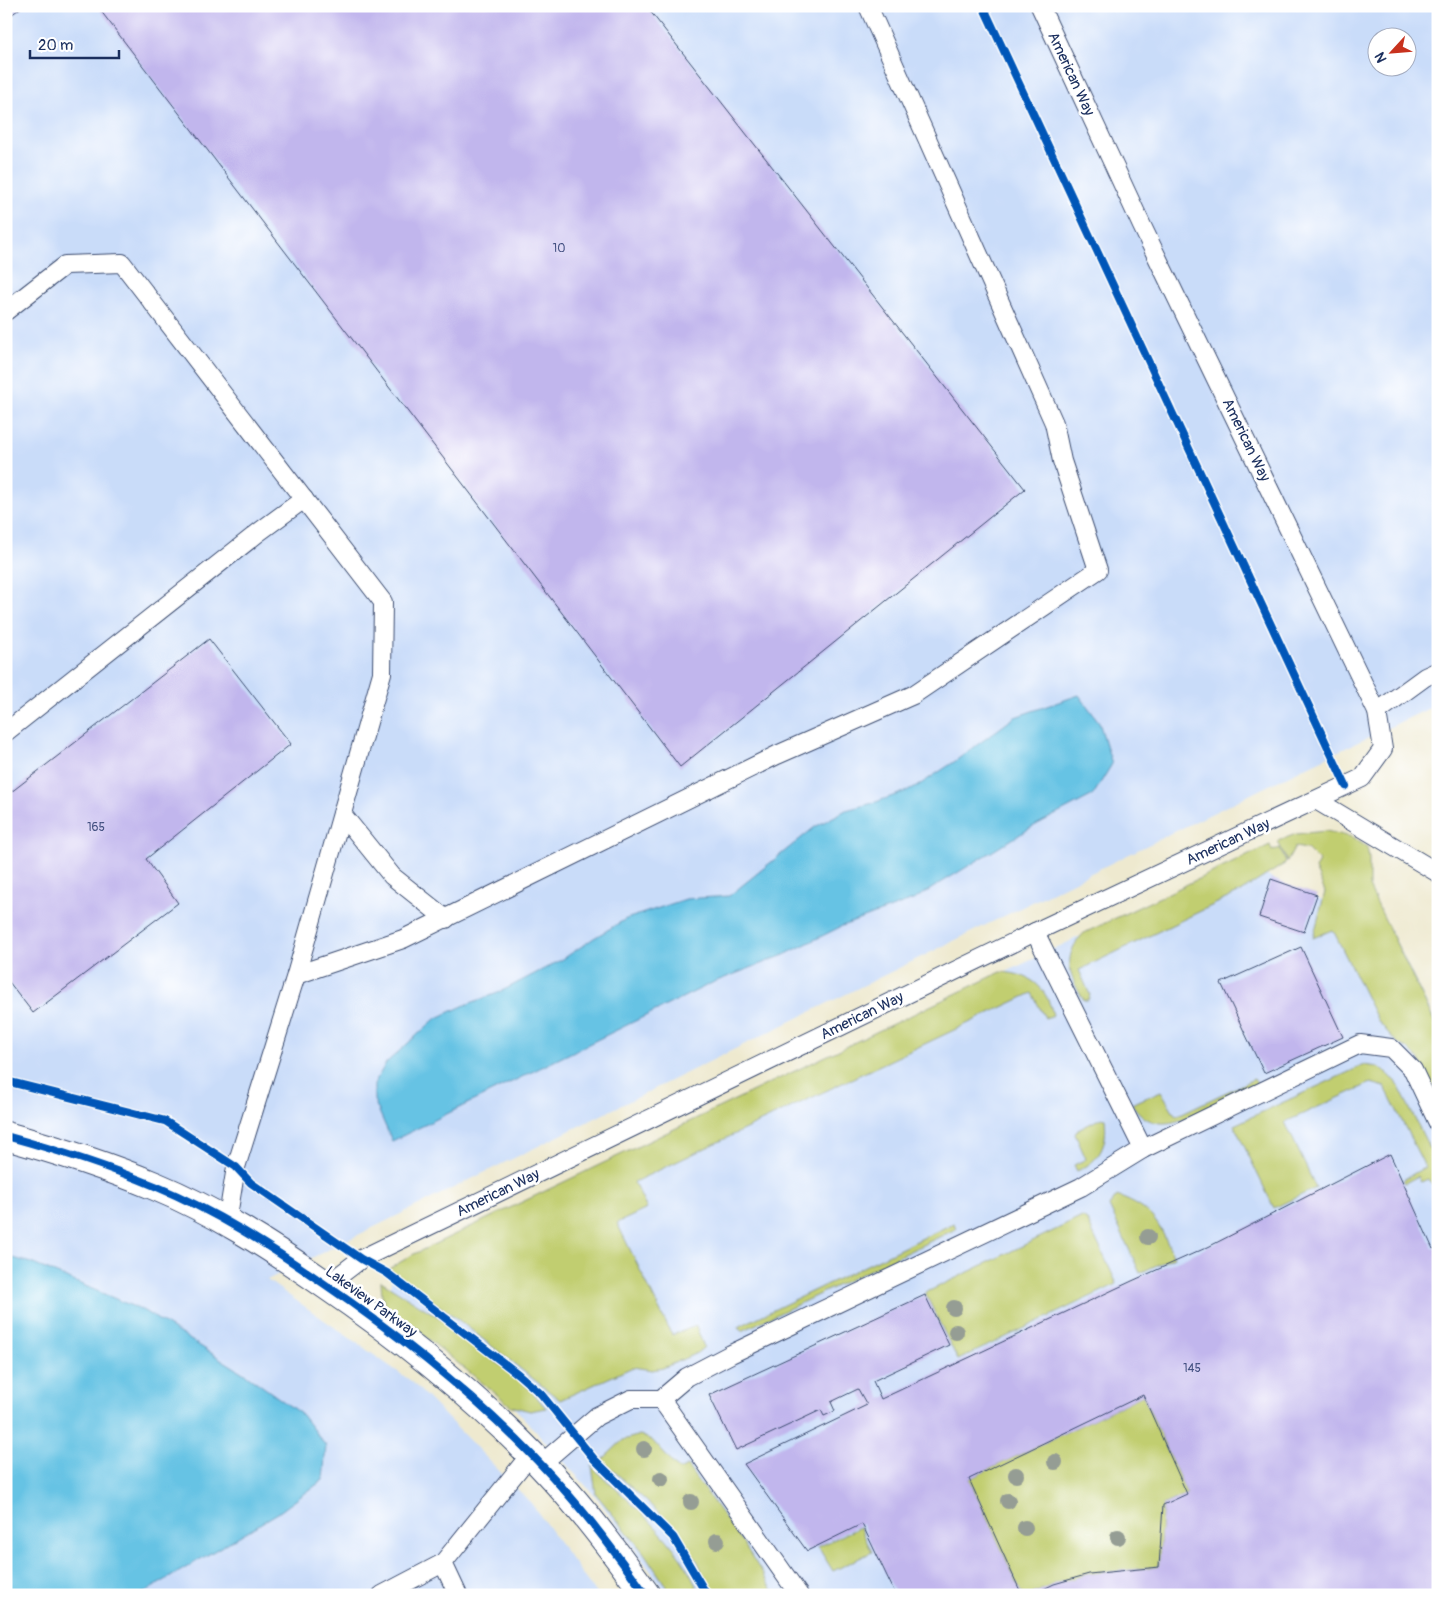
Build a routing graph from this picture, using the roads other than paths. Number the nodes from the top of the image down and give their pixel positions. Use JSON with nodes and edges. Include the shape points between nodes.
{"nodes":[{"id":1,"x":868,"y":6,"type":"edge"},
{"id":2,"x":1040,"y":6,"type":"edge"},
{"id":3,"x":6,"y":311,"type":"edge"},
{"id":4,"x":304,"y":499,"type":"junction"},
{"id":5,"x":1438,"y":671,"type":"edge"},
{"id":6,"x":1377,"y":712,"type":"junction"},
{"id":7,"x":6,"y":732,"type":"edge"},
{"id":8,"x":1316,"y":800,"type":"junction"},
{"id":9,"x":342,"y":814,"type":"junction"},
{"id":10,"x":1438,"y":873,"type":"edge"},
{"id":11,"x":446,"y":919,"type":"junction"},
{"id":12,"x":1036,"y":932,"type":"junction"},
{"id":13,"x":296,"y":975,"type":"junction"},
{"id":14,"x":1438,"y":1123,"type":"edge"},
{"id":15,"x":6,"y":1136,"type":"edge"},
{"id":16,"x":1143,"y":1148,"type":"junction"},
{"id":17,"x":227,"y":1222,"type":"junction"},
{"id":18,"x":327,"y":1285,"type":"junction"},
{"id":19,"x":661,"y":1400,"type":"junction"},
{"id":20,"x":535,"y":1460,"type":"junction"},
{"id":21,"x":443,"y":1563,"type":"junction"},
{"id":22,"x":382,"y":1595,"type":"edge"},
{"id":23,"x":458,"y":1595,"type":"edge"},
{"id":24,"x":646,"y":1595,"type":"edge"},
{"id":25,"x":799,"y":1595,"type":"edge"}],
"edges":[{"from":1,"to":11,"type":"lane","via":[[1054,423],[1062,461],[1098,570],[913,696],[777,755]]},
{"from":2,"to":6,"type":"lane","name":"American Way","via":[[1142,226]]},
{"from":3,"to":4,"type":"lane","via":[[65,266],[122,263]]},
{"from":4,"to":7,"type":"lane"},
{"from":4,"to":9,"type":"lane","via":[[383,602],[382,673]]},
{"from":5,"to":6,"type":"lane"},
{"from":6,"to":8,"type":"lane","name":"American Way","via":[[1383,749],[1362,778]]},
{"from":8,"to":10,"type":"lane"},
{"from":8,"to":12,"type":"lane","name":"American Way"},
{"from":9,"to":11,"type":"lane","via":[[392,876]]},
{"from":9,"to":13,"type":"lane"},
{"from":11,"to":13,"type":"lane","via":[[403,939]]},
{"from":12,"to":16,"type":"lane"},
{"from":12,"to":18,"type":"lane","name":"American Way","via":[[361,1259]]},
{"from":13,"to":17,"type":"lane","via":[[236,1167]]},
{"from":14,"to":16,"type":"lane","via":[[1412,1070],[1391,1048],[1360,1044]]},
{"from":15,"to":17,"type":"street","name":"Lakeview Parkway","via":[[56,1150],[156,1186]]},
{"from":16,"to":19,"type":"lane","via":[[1081,1187],[731,1354],[688,1377]]},
{"from":17,"to":18,"type":"street","name":"Lakeview Parkway"},
{"from":18,"to":20,"type":"street","name":"Lakeview Parkway","via":[[450,1380]]},
{"from":19,"to":20,"type":"lane","via":[[631,1399],[597,1416]]},
{"from":19,"to":25,"type":"lane"},
{"from":20,"to":21,"type":"lane"},
{"from":20,"to":24,"type":"street","name":"Lakeview Parkway","via":[[610,1545]]},
{"from":21,"to":22,"type":"lane"},
{"from":21,"to":23,"type":"lane"}]}
